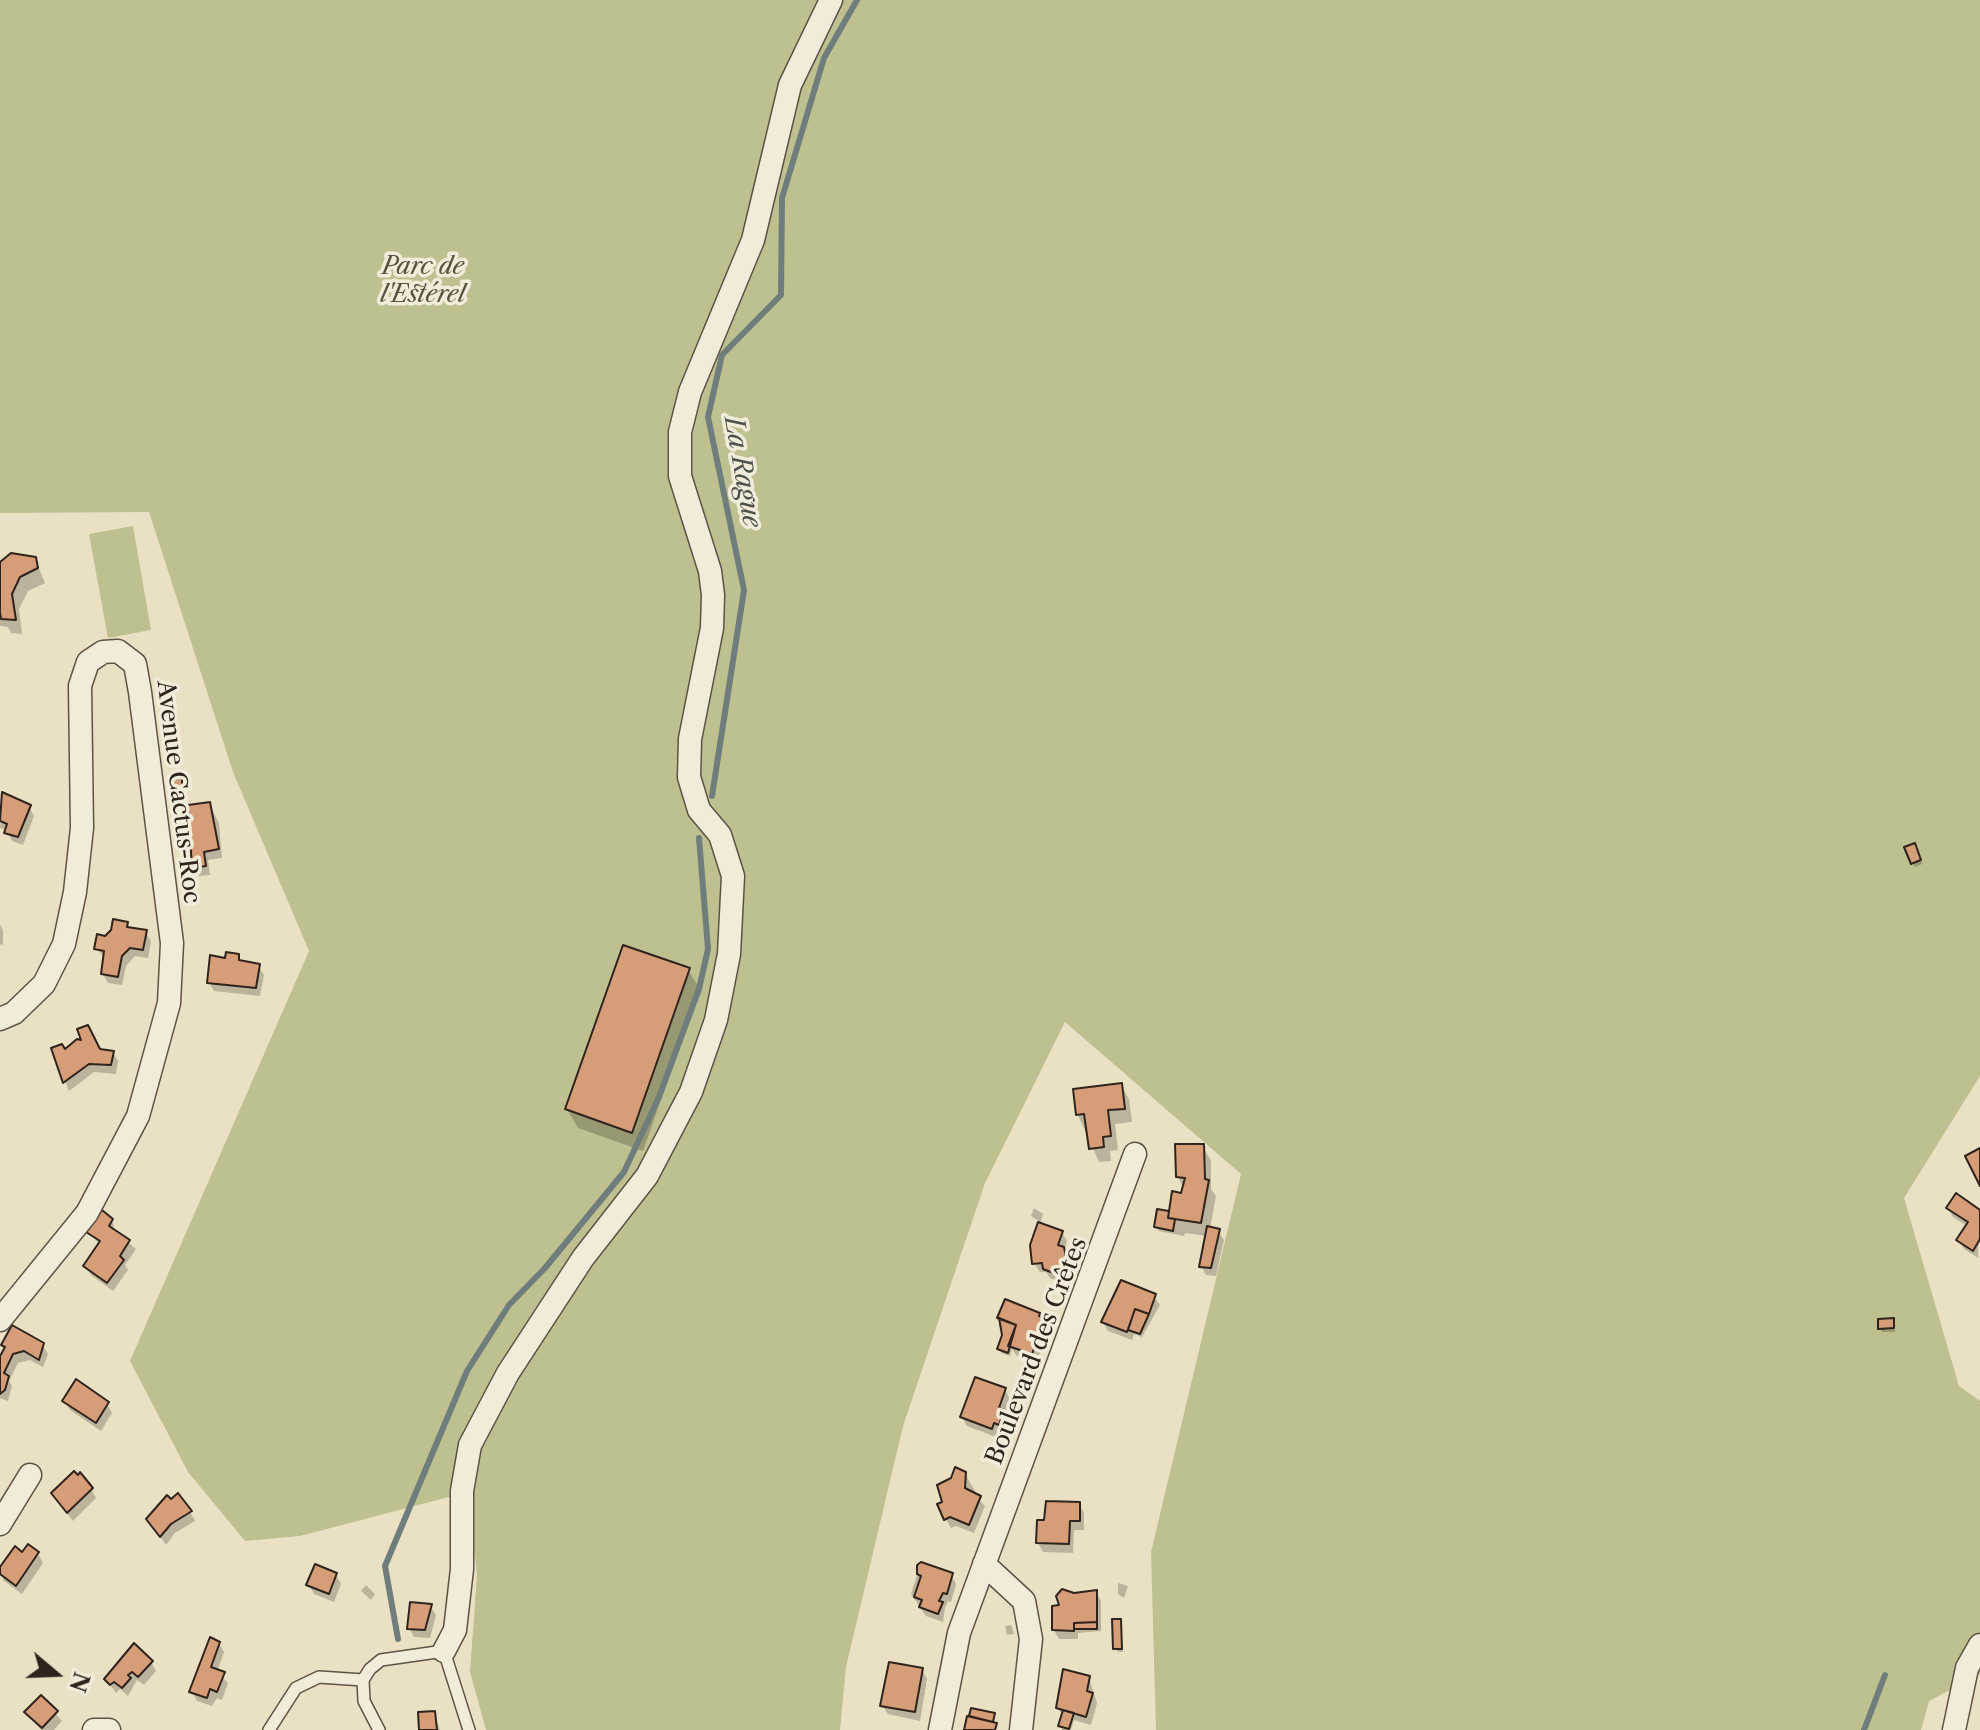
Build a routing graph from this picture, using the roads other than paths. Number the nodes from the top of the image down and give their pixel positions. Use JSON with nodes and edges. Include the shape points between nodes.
{"nodes":[{"id":1,"x":831,"y":0,"type":"edge"},
{"id":2,"x":0,"y":1019,"type":"edge"},
{"id":3,"x":1135,"y":1154,"type":"dead end"},
{"id":4,"x":0,"y":1320,"type":"edge"},
{"id":5,"x":30,"y":1475,"type":"dead end"},
{"id":6,"x":0,"y":1524,"type":"edge"},
{"id":7,"x":984,"y":1564,"type":"junction"},
{"id":8,"x":1980,"y":1645,"type":"edge"},
{"id":9,"x":444,"y":1651,"type":"junction"},
{"id":10,"x":363,"y":1680,"type":"junction"},
{"id":11,"x":94,"y":1730,"type":"edge"},
{"id":12,"x":109,"y":1730,"type":"edge"},
{"id":13,"x":269,"y":1730,"type":"edge"},
{"id":14,"x":379,"y":1730,"type":"edge"},
{"id":15,"x":469,"y":1730,"type":"edge"},
{"id":16,"x":940,"y":1730,"type":"edge"},
{"id":17,"x":1021,"y":1730,"type":"edge"},
{"id":18,"x":1954,"y":1730,"type":"edge"}],
"edges":[{"from":1,"to":9,"type":"street","via":[[790,85],[753,240],[690,392],[680,432],[680,476],[713,595],[689,777],[699,810],[720,835],[733,876],[729,954],[716,1020],[691,1092],[647,1176],[583,1258],[508,1373],[470,1445],[462,1491],[455,1630]]},
{"from":2,"to":4,"type":"street","name":"Avenue Cactus-Roc","via":[[14,1013],[44,984],[64,944],[82,828],[80,686],[88,662],[103,652],[118,651],[135,664],[140,692],[172,943],[169,1003],[138,1116],[87,1213]]},
{"from":3,"to":7,"type":"street","name":"Boulevard des Crêtes"},
{"from":5,"to":6,"type":"street"},
{"from":7,"to":16,"type":"street","name":"Boulevard des Crêtes","via":[[959,1633]]},
{"from":7,"to":17,"type":"street","via":[[1024,1601],[1031,1639]]},
{"from":8,"to":18,"type":"street","via":[[1967,1668]]},
{"from":9,"to":10,"type":"lane","via":[[381,1660]]},
{"from":9,"to":15,"type":"lane"},
{"from":10,"to":13,"type":"lane","via":[[319,1677],[296,1688]]},
{"from":10,"to":14,"type":"lane","via":[[364,1701]]},
{"from":11,"to":12,"type":"street"}]}
